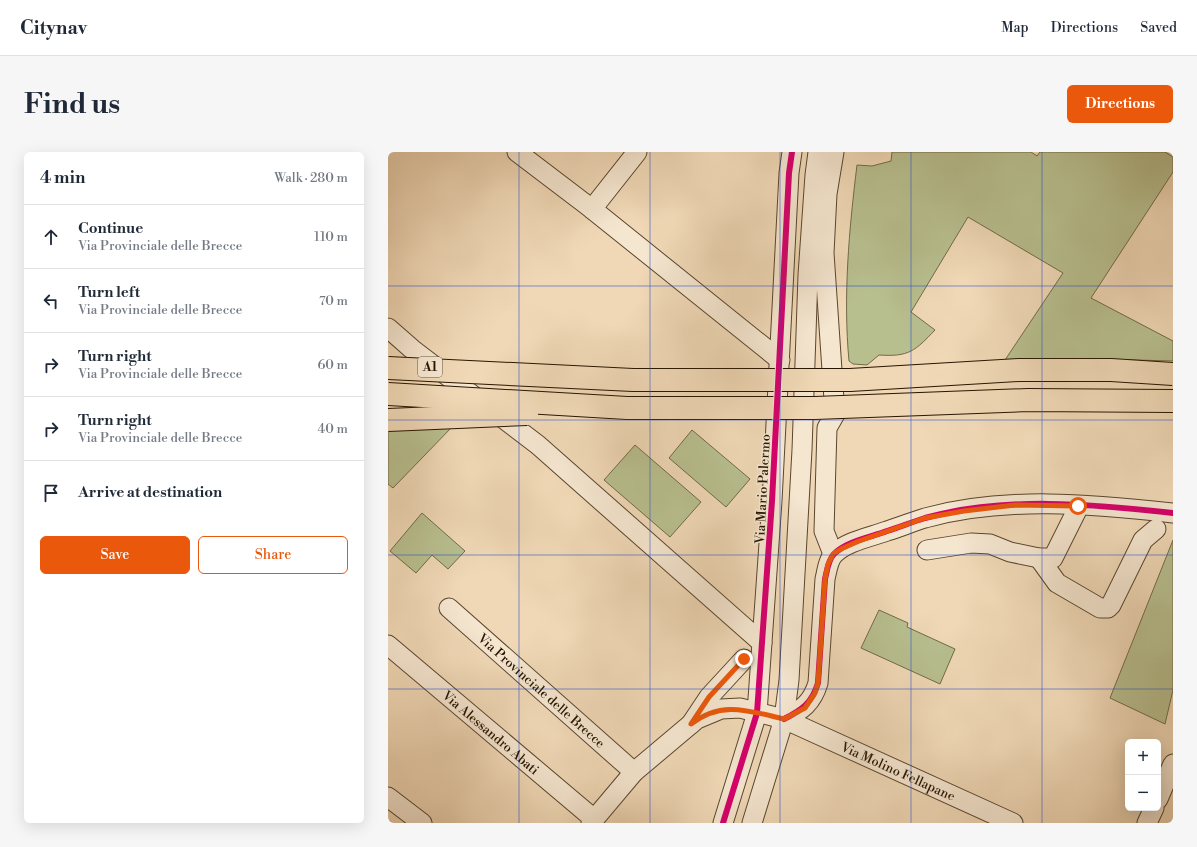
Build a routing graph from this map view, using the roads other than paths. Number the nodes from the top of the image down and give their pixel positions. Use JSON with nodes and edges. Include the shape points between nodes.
{"nodes":[{"id":1,"x":518,"y":152,"type":"edge"},
{"id":2,"x":636,"y":152,"type":"edge"},
{"id":3,"x":792,"y":152,"type":"edge"},
{"id":4,"x":818,"y":152,"type":"edge"},
{"id":5,"x":834,"y":152,"type":"edge"},
{"id":6,"x":592,"y":209,"type":"junction"},
{"id":7,"x":388,"y":328,"type":"edge"},
{"id":8,"x":412,"y":349,"type":"junction"},
{"id":9,"x":388,"y":360,"type":"edge"},
{"id":10,"x":780,"y":360,"type":"junction"},
{"id":11,"x":388,"y":368,"type":"edge"},
{"id":12,"x":472,"y":373,"type":"junction"},
{"id":13,"x":1173,"y":374,"type":"edge"},
{"id":14,"x":388,"y":377,"type":"edge"},
{"id":15,"x":388,"y":394,"type":"edge"},
{"id":16,"x":1173,"y":401,"type":"edge"},
{"id":17,"x":627,"y":408,"type":"junction"},
{"id":18,"x":388,"y":420,"type":"edge"},
{"id":19,"x":1078,"y":506,"type":"junction"},
{"id":20,"x":1173,"y":514,"type":"edge"},
{"id":21,"x":1156,"y":529,"type":"dead end"},
{"id":22,"x":927,"y":550,"type":"dead end"},
{"id":23,"x":833,"y":554,"type":"junction"},
{"id":24,"x":1039,"y":558,"type":"junction"},
{"id":25,"x":449,"y":608,"type":"dead end"},
{"id":26,"x":762,"y":643,"type":"junction"},
{"id":27,"x":388,"y":644,"type":"edge"},
{"id":28,"x":744,"y":659,"type":"dead end"},
{"id":29,"x":757,"y":713,"type":"junction"},
{"id":30,"x":784,"y":719,"type":"junction"},
{"id":31,"x":691,"y":724,"type":"junction"},
{"id":32,"x":1173,"y":764,"type":"edge"},
{"id":33,"x":634,"y":772,"type":"junction"},
{"id":34,"x":1161,"y":792,"type":"edge"},
{"id":35,"x":388,"y":797,"type":"edge"},
{"id":36,"x":1153,"y":811,"type":"edge"},
{"id":37,"x":592,"y":821,"type":"edge"},
{"id":38,"x":422,"y":823,"type":"edge"},
{"id":39,"x":723,"y":823,"type":"edge"},
{"id":40,"x":752,"y":823,"type":"edge"},
{"id":41,"x":1013,"y":823,"type":"edge"},
{"id":42,"x":1147,"y":823,"type":"edge"}],
"edges":[{"from":1,"to":6,"type":"street"},
{"from":2,"to":6,"type":"street"},
{"from":3,"to":10,"type":"street","name":"Via Mario Palermo"},
{"from":4,"to":30,"type":"street","via":[[808,275],[794,619]]},
{"from":5,"to":23,"type":"street","via":[[827,194],[824,253],[835,414],[827,428],[824,531]]},
{"from":6,"to":10,"type":"street"},
{"from":7,"to":8,"type":"street"},
{"from":8,"to":14,"type":"street"},
{"from":8,"to":26,"type":"street","via":[[538,444]]},
{"from":9,"to":12,"type":"highway","number":"A1","bridge":true},
{"from":10,"to":26,"type":"street","name":"Via Mario Palermo"},
{"from":11,"to":12,"type":"highway","bridge":true},
{"from":12,"to":13,"type":"highway","bridge":true,"via":[[633,380],[850,380],[1019,370],[1111,370]]},
{"from":15,"to":17,"type":"highway","bridge":true},
{"from":16,"to":17,"type":"highway","bridge":true,"via":[[1028,400],[815,408]]},
{"from":17,"to":18,"type":"highway","bridge":true},
{"from":19,"to":20,"type":"street"},
{"from":19,"to":23,"type":"street","via":[[1015,505],[925,518],[854,543]]},
{"from":19,"to":24,"type":"street","via":[[1053,558]]},
{"from":21,"to":24,"type":"street","via":[[1144,540],[1108,608],[1100,608],[1057,583]]},
{"from":22,"to":24,"type":"street","via":[[971,543],[990,544],[1010,552]]},
{"from":23,"to":30,"type":"street","via":[[825,579],[818,683],[805,708]]},
{"from":25,"to":33,"type":"street","name":"Via Provinciale delle Brecce"},
{"from":26,"to":29,"type":"street","name":"Via Mario Palermo"},
{"from":27,"to":37,"type":"street","name":"Via Alessandro Abati"},
{"from":28,"to":31,"type":"street","via":[[709,697]]},
{"from":29,"to":30,"type":"street"},
{"from":29,"to":31,"type":"street","via":[[740,708],[721,709]]},
{"from":29,"to":39,"type":"street","name":"Via Mario Palermo"},
{"from":30,"to":40,"type":"street"},
{"from":30,"to":41,"type":"street","name":"Via Molino Fellapane"},
{"from":31,"to":33,"type":"street"},
{"from":32,"to":34,"type":"street"},
{"from":33,"to":37,"type":"street"},
{"from":35,"to":38,"type":"street"},
{"from":36,"to":42,"type":"street"}]}
